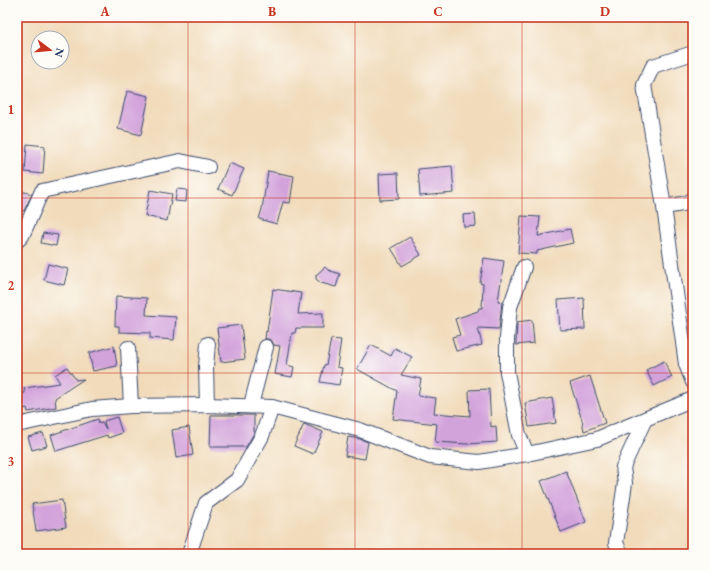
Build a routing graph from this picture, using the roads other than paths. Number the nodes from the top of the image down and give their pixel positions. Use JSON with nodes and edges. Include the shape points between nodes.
{"nodes":[{"id":1,"x":693,"y":53,"type":"edge"},
{"id":2,"x":208,"y":168,"type":"dead end"},
{"id":3,"x":693,"y":199,"type":"edge"},
{"id":4,"x":664,"y":207,"type":"junction"},
{"id":5,"x":17,"y":241,"type":"edge"},
{"id":6,"x":524,"y":268,"type":"dead end"},
{"id":7,"x":208,"y":344,"type":"dead end"},
{"id":8,"x":266,"y":347,"type":"dead end"},
{"id":9,"x":128,"y":348,"type":"dead end"},
{"id":10,"x":693,"y":382,"type":"edge"},
{"id":11,"x":693,"y":399,"type":"edge"},
{"id":12,"x":207,"y":404,"type":"junction"},
{"id":13,"x":252,"y":405,"type":"junction"},
{"id":14,"x":131,"y":406,"type":"junction"},
{"id":15,"x":272,"y":407,"type":"junction"},
{"id":16,"x":645,"y":419,"type":"junction"},
{"id":17,"x":17,"y":425,"type":"edge"},
{"id":18,"x":527,"y":454,"type":"junction"},
{"id":19,"x":189,"y":554,"type":"edge"},
{"id":20,"x":621,"y":554,"type":"edge"}],
"edges":[{"from":1,"to":4,"type":"street","via":[[653,66],[644,85]]},
{"from":2,"to":5,"type":"street","via":[[180,161],[42,191],[22,236]]},
{"from":3,"to":4,"type":"street","via":[[688,203]]},
{"from":4,"to":10,"type":"street","via":[[686,364]]},
{"from":6,"to":18,"type":"street","via":[[510,307],[507,352],[519,435]]},
{"from":7,"to":12,"type":"street"},
{"from":8,"to":13,"type":"street"},
{"from":9,"to":14,"type":"street"},
{"from":11,"to":16,"type":"street"},
{"from":12,"to":13,"type":"street"},
{"from":12,"to":14,"type":"street"},
{"from":13,"to":15,"type":"street"},
{"from":14,"to":17,"type":"street","via":[[92,409]]},
{"from":15,"to":18,"type":"street","via":[[360,430],[430,457],[479,462]]},
{"from":15,"to":19,"type":"street","via":[[262,436],[237,480],[206,503]]},
{"from":16,"to":18,"type":"street","via":[[597,439]]},
{"from":16,"to":20,"type":"street","via":[[623,467],[625,483],[616,543]]}]}
